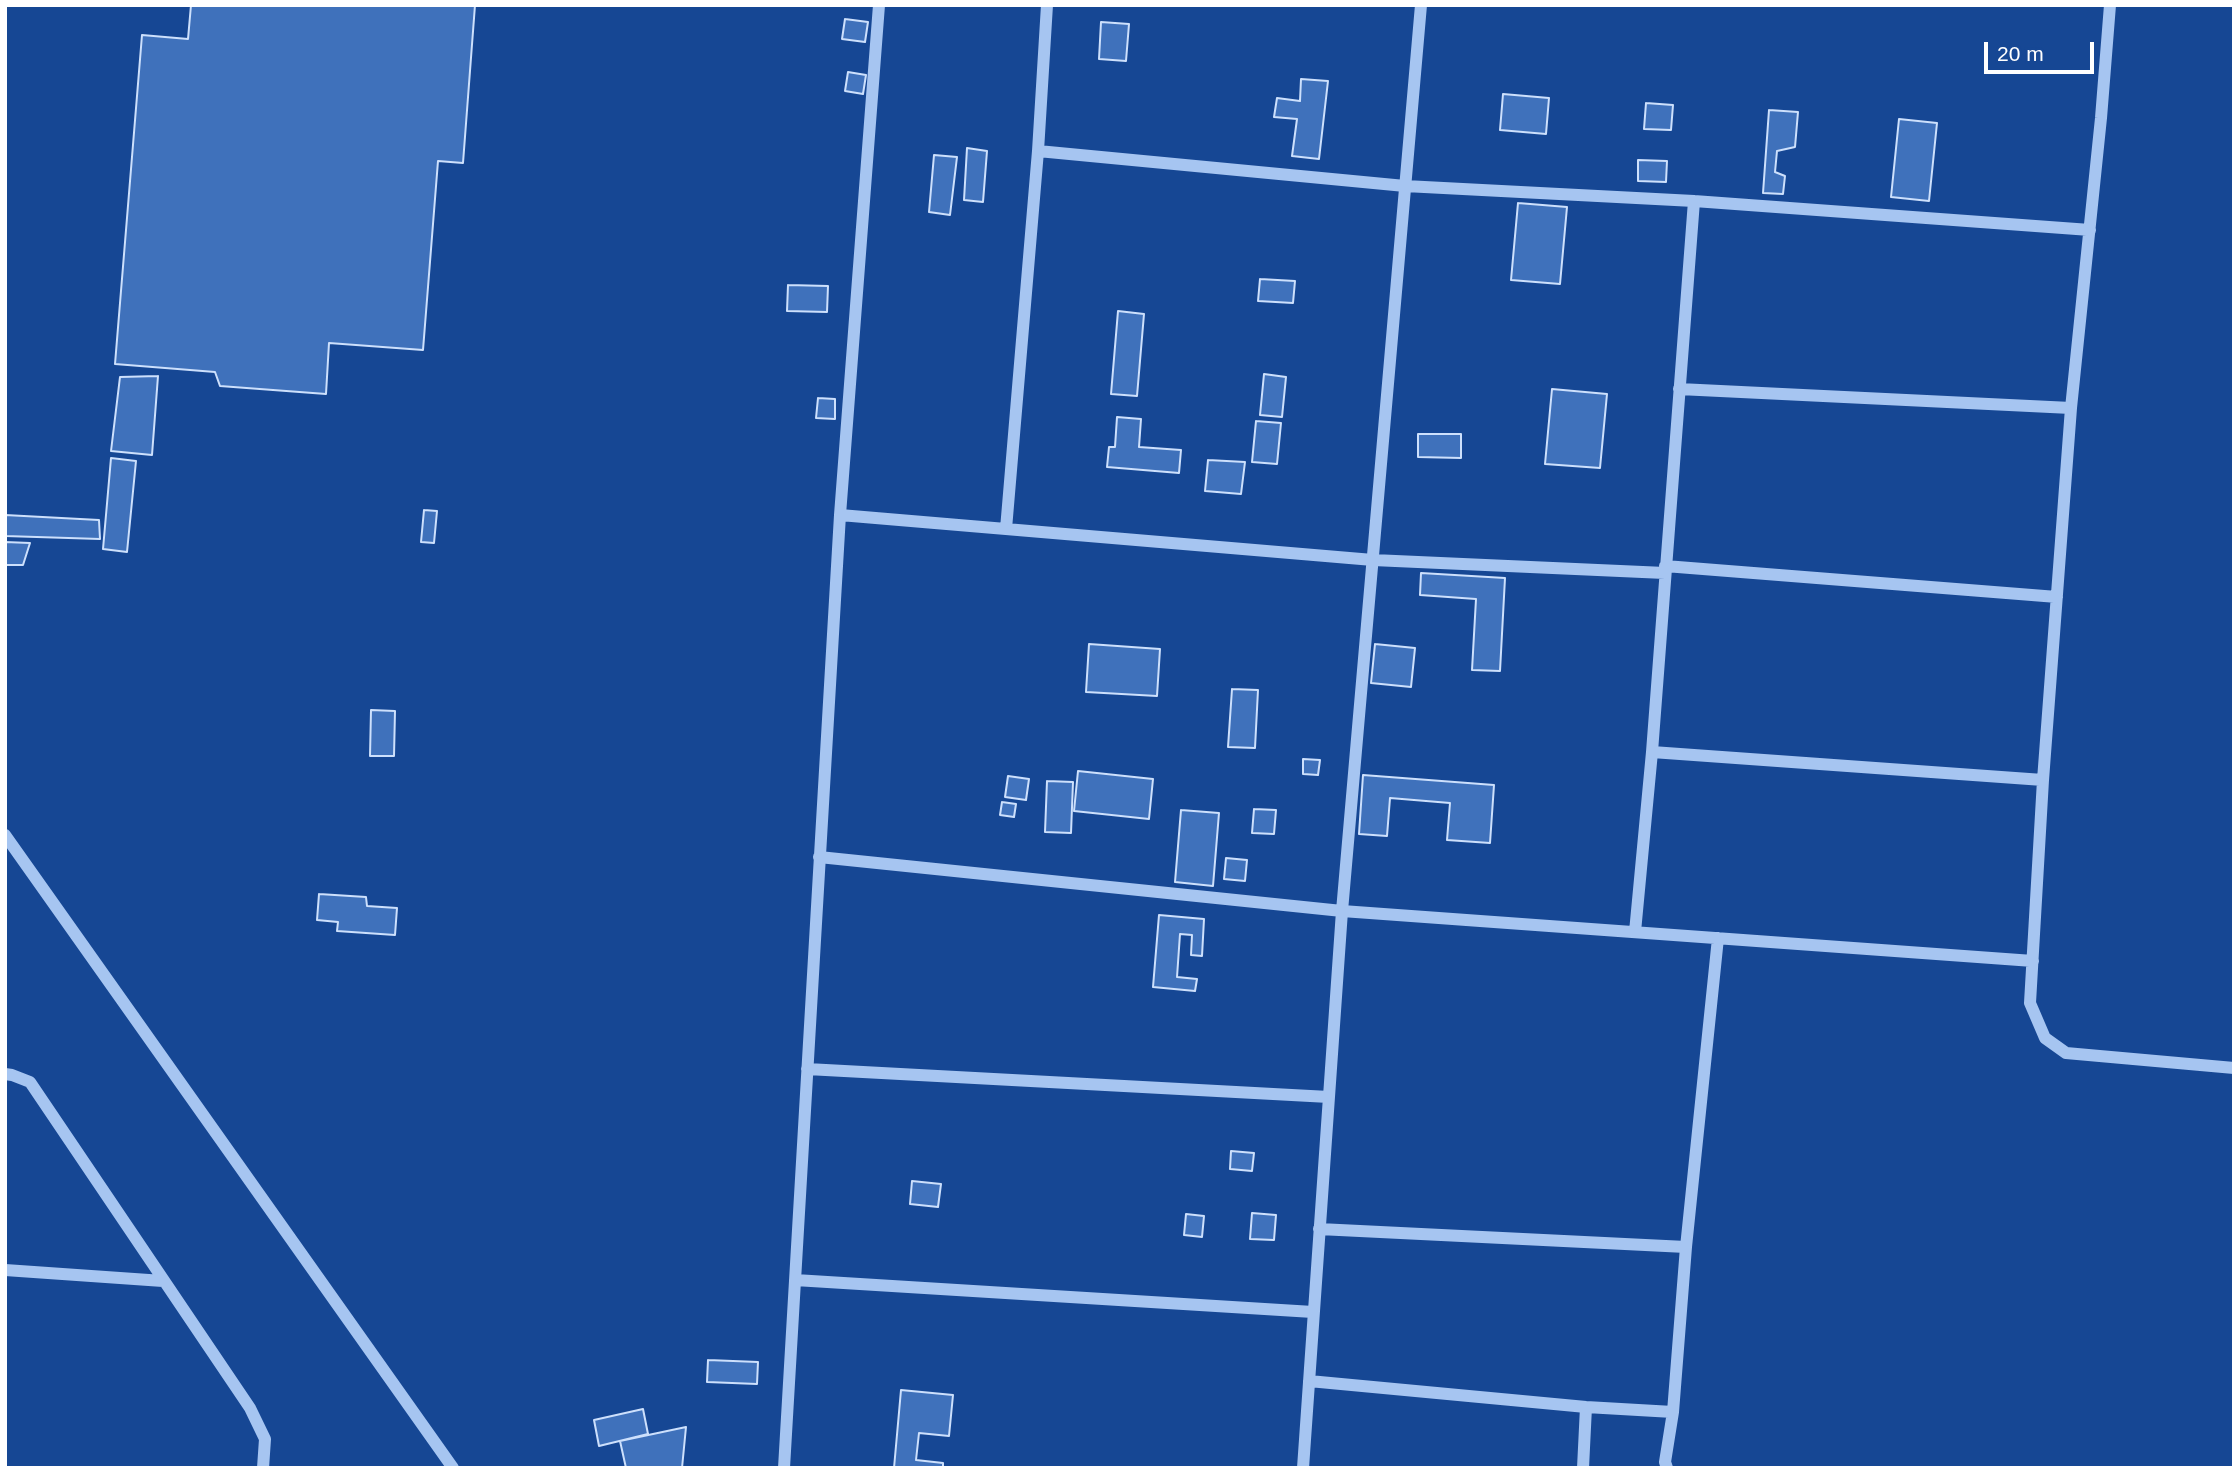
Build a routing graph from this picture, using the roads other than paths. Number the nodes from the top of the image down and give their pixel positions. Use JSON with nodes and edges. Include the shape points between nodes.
{"nodes":[{"id":1,"x":879,"y":5,"type":"edge"},
{"id":2,"x":1047,"y":5,"type":"edge"},
{"id":3,"x":1421,"y":5,"type":"edge"},
{"id":4,"x":2109,"y":5,"type":"edge"},
{"id":5,"x":1038,"y":151,"type":"junction"},
{"id":6,"x":1405,"y":186,"type":"junction"},
{"id":7,"x":1694,"y":201,"type":"junction"},
{"id":8,"x":2090,"y":230,"type":"junction"},
{"id":9,"x":1679,"y":389,"type":"junction"},
{"id":10,"x":2071,"y":408,"type":"junction"},
{"id":11,"x":840,"y":515,"type":"junction"},
{"id":12,"x":1006,"y":529,"type":"junction"},
{"id":13,"x":1373,"y":560,"type":"junction"},
{"id":14,"x":1665,"y":570,"type":"junction"},
{"id":15,"x":2057,"y":597,"type":"junction"},
{"id":16,"x":1651,"y":752,"type":"junction"},
{"id":17,"x":2043,"y":780,"type":"junction"},
{"id":18,"x":5,"y":835,"type":"edge"},
{"id":19,"x":820,"y":857,"type":"junction"},
{"id":20,"x":1342,"y":911,"type":"junction"},
{"id":21,"x":1635,"y":932,"type":"junction"},
{"id":22,"x":1718,"y":938,"type":"junction"},
{"id":23,"x":2033,"y":961,"type":"junction"},
{"id":24,"x":2234,"y":1068,"type":"edge"},
{"id":25,"x":807,"y":1069,"type":"junction"},
{"id":26,"x":5,"y":1074,"type":"edge"},
{"id":27,"x":1329,"y":1097,"type":"junction"},
{"id":28,"x":1320,"y":1229,"type":"junction"},
{"id":29,"x":1686,"y":1247,"type":"junction"},
{"id":30,"x":5,"y":1270,"type":"edge"},
{"id":31,"x":795,"y":1280,"type":"junction"},
{"id":32,"x":163,"y":1281,"type":"junction"},
{"id":33,"x":1313,"y":1312,"type":"junction"},
{"id":34,"x":1309,"y":1381,"type":"junction"},
{"id":35,"x":1586,"y":1407,"type":"junction"},
{"id":36,"x":1673,"y":1412,"type":"junction"},
{"id":37,"x":263,"y":1468,"type":"edge"},
{"id":38,"x":453,"y":1468,"type":"edge"},
{"id":39,"x":784,"y":1468,"type":"edge"},
{"id":40,"x":1303,"y":1468,"type":"edge"},
{"id":41,"x":1583,"y":1468,"type":"edge"},
{"id":42,"x":1667,"y":1468,"type":"edge"}],
"edges":[{"from":1,"to":11,"type":"street"},
{"from":2,"to":5,"type":"street"},
{"from":3,"to":6,"type":"street"},
{"from":4,"to":8,"type":"street"},
{"from":5,"to":6,"type":"street"},
{"from":5,"to":12,"type":"street"},
{"from":6,"to":7,"type":"street"},
{"from":6,"to":13,"type":"street"},
{"from":7,"to":8,"type":"street"},
{"from":7,"to":9,"type":"street"},
{"from":8,"to":10,"type":"street"},
{"from":9,"to":10,"type":"street"},
{"from":9,"to":14,"type":"street"},
{"from":10,"to":15,"type":"street"},
{"from":11,"to":12,"type":"street"},
{"from":11,"to":19,"type":"street"},
{"from":12,"to":13,"type":"street"},
{"from":13,"to":14,"type":"street"},
{"from":13,"to":20,"type":"street"},
{"from":14,"to":15,"type":"street"},
{"from":14,"to":16,"type":"street"},
{"from":15,"to":17,"type":"street"},
{"from":16,"to":17,"type":"street"},
{"from":16,"to":21,"type":"street"},
{"from":17,"to":23,"type":"street"},
{"from":18,"to":38,"type":"street"},
{"from":19,"to":20,"type":"street"},
{"from":19,"to":25,"type":"street"},
{"from":20,"to":21,"type":"street"},
{"from":20,"to":27,"type":"street"},
{"from":21,"to":22,"type":"street"},
{"from":22,"to":23,"type":"street"},
{"from":22,"to":29,"type":"street"},
{"from":23,"to":24,"type":"street","via":[[2030,1003],[2045,1038],[2066,1054]]},
{"from":25,"to":27,"type":"street"},
{"from":25,"to":31,"type":"street"},
{"from":26,"to":32,"type":"street","via":[[30,1082]]},
{"from":27,"to":28,"type":"street"},
{"from":28,"to":29,"type":"street"},
{"from":28,"to":33,"type":"street"},
{"from":29,"to":36,"type":"street"},
{"from":30,"to":32,"type":"street"},
{"from":31,"to":33,"type":"street"},
{"from":31,"to":39,"type":"street"},
{"from":32,"to":37,"type":"street","via":[[250,1408],[265,1439]]},
{"from":33,"to":34,"type":"street"},
{"from":34,"to":35,"type":"street"},
{"from":34,"to":40,"type":"street"},
{"from":35,"to":36,"type":"street"},
{"from":35,"to":41,"type":"street"},
{"from":36,"to":42,"type":"street"}]}
